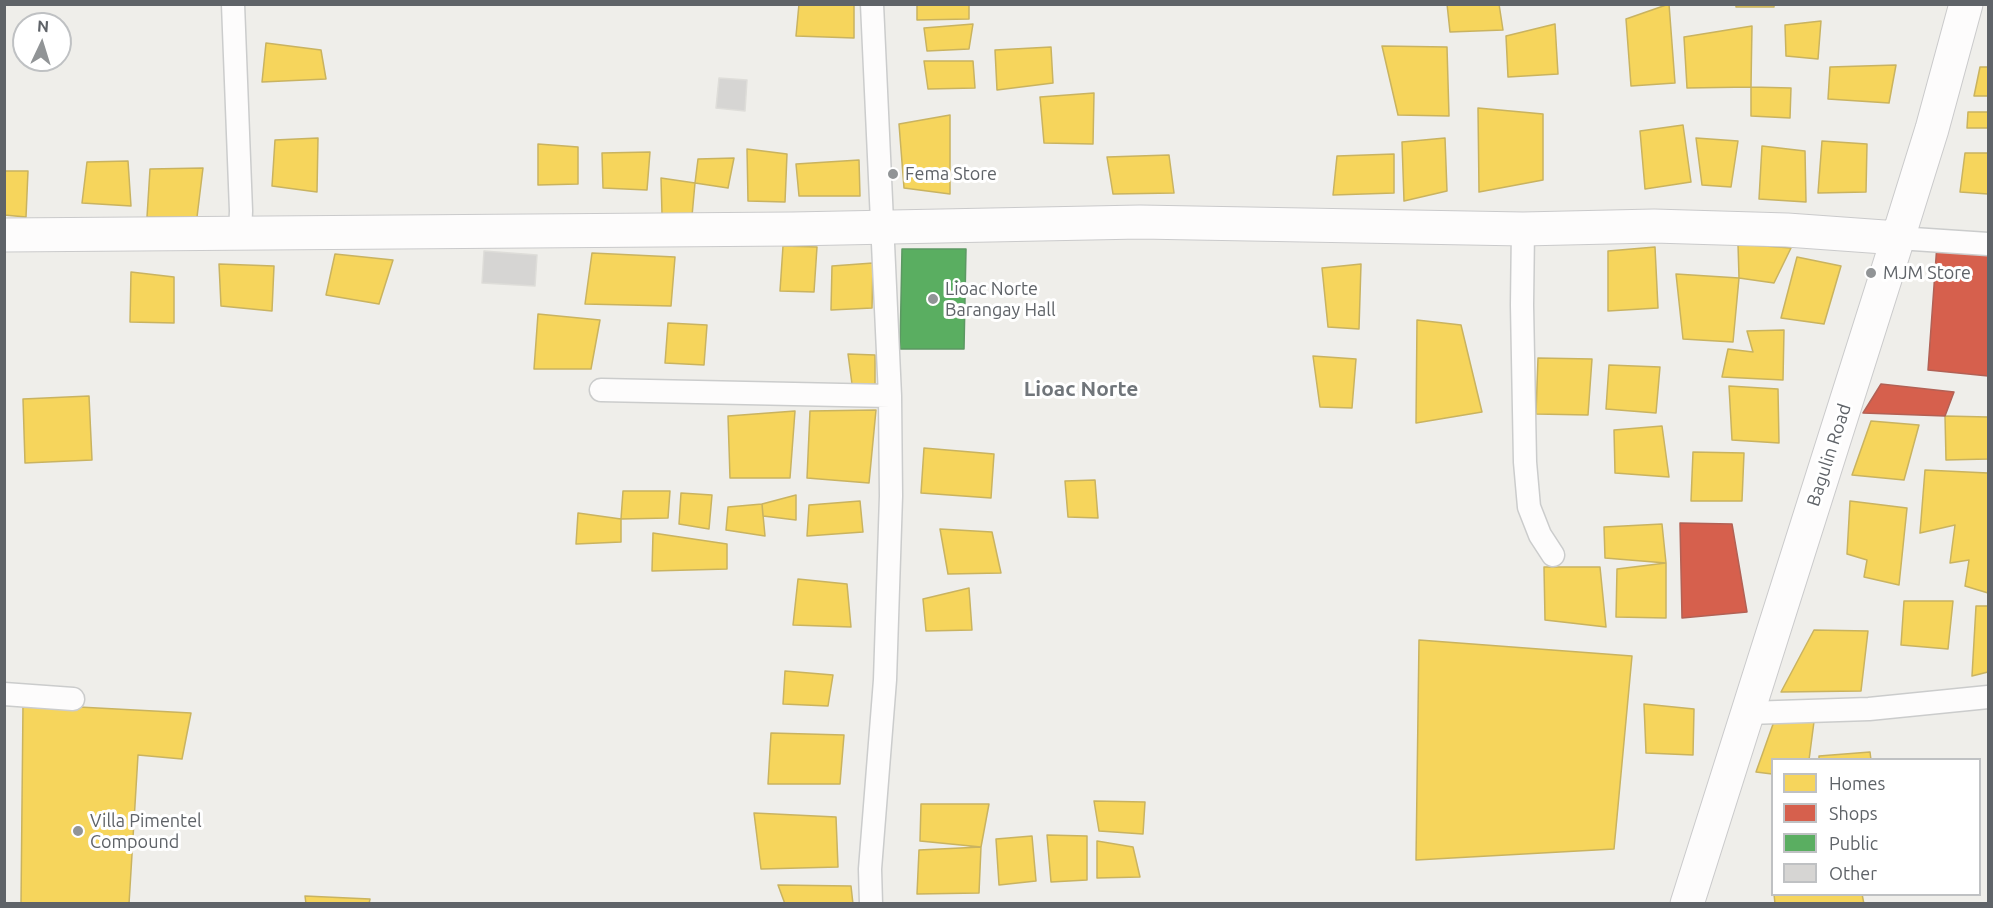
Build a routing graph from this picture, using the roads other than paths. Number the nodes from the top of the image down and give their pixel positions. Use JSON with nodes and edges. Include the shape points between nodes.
{"nodes":[{"id":1,"x":233,"y":4,"type":"edge"},
{"id":2,"x":872,"y":4,"type":"edge"},
{"id":3,"x":1957,"y":15,"type":"edge"},
{"id":4,"x":882,"y":226,"type":"junction"},
{"id":5,"x":1523,"y":229,"type":"junction"},
{"id":6,"x":240,"y":234,"type":"junction"},
{"id":7,"x":4,"y":236,"type":"edge"},
{"id":8,"x":1898,"y":238,"type":"junction"},
{"id":9,"x":1989,"y":244,"type":"edge"},
{"id":10,"x":601,"y":390,"type":"dead end"},
{"id":11,"x":890,"y":396,"type":"junction"},
{"id":12,"x":1553,"y":555,"type":"dead end"},
{"id":13,"x":4,"y":694,"type":"edge"},
{"id":14,"x":1989,"y":697,"type":"edge"},
{"id":15,"x":73,"y":699,"type":"dead end"},
{"id":16,"x":1748,"y":713,"type":"junction"},
{"id":17,"x":871,"y":903,"type":"edge"},
{"id":18,"x":1687,"y":903,"type":"edge"}],
"edges":[{"from":1,"to":6,"type":"street"},
{"from":2,"to":4,"type":"street"},
{"from":3,"to":8,"type":"street","name":"Bagulin Road","via":[[1932,129]]},
{"from":4,"to":5,"type":"street","via":[[1140,222]]},
{"from":4,"to":6,"type":"street"},
{"from":4,"to":11,"type":"street"},
{"from":5,"to":8,"type":"street","via":[[1654,226]]},
{"from":5,"to":12,"type":"street","via":[[1521,305],[1529,507]]},
{"from":6,"to":7,"type":"street"},
{"from":8,"to":9,"type":"street"},
{"from":8,"to":16,"type":"street","name":"Bagulin Road"},
{"from":10,"to":11,"type":"street"},
{"from":11,"to":17,"type":"street","via":[[885,680],[870,869]]},
{"from":13,"to":15,"type":"street"},
{"from":14,"to":16,"type":"street","via":[[1869,709]]},
{"from":16,"to":18,"type":"street","name":"Bagulin Road"}]}
